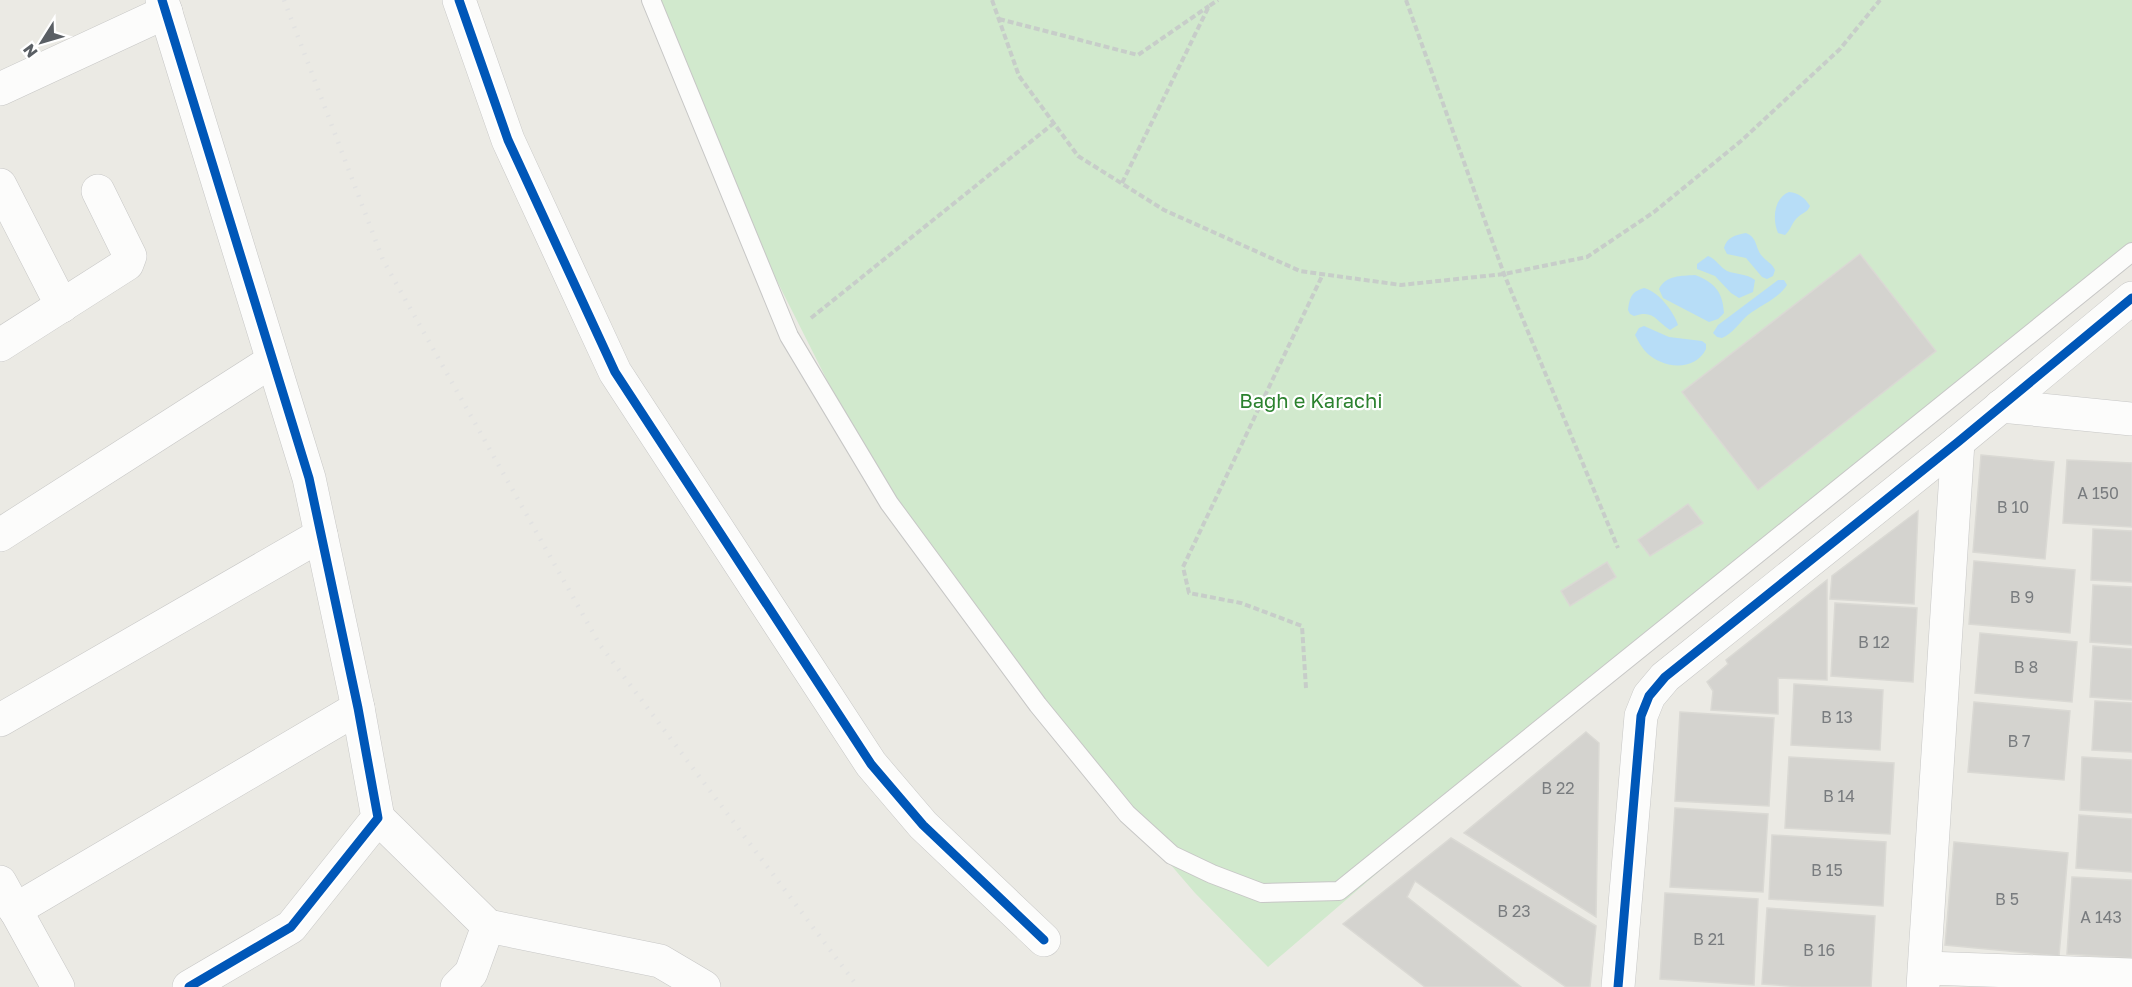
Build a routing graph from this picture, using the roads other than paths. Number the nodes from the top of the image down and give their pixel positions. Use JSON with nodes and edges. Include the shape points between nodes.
{"nodes":[{"id":1,"x":459,"y":0,"type":"edge"},
{"id":2,"x":651,"y":0,"type":"edge"},
{"id":3,"x":164,"y":6,"type":"edge"},
{"id":4,"x":0,"y":89,"type":"edge"},
{"id":5,"x":0,"y":185,"type":"edge"},
{"id":6,"x":98,"y":191,"type":"dead end"},
{"id":7,"x":2132,"y":252,"type":"edge"},
{"id":8,"x":2132,"y":298,"type":"edge"},
{"id":9,"x":62,"y":306,"type":"junction"},
{"id":10,"x":0,"y":345,"type":"edge"},
{"id":11,"x":272,"y":361,"type":"junction"},
{"id":12,"x":2001,"y":406,"type":"junction"},
{"id":13,"x":2132,"y":418,"type":"edge"},
{"id":14,"x":1958,"y":442,"type":"junction"},
{"id":15,"x":0,"y":535,"type":"edge"},
{"id":16,"x":321,"y":536,"type":"junction"},
{"id":17,"x":358,"y":708,"type":"junction"},
{"id":18,"x":0,"y":720,"type":"edge"},
{"id":19,"x":378,"y":818,"type":"junction"},
{"id":20,"x":4,"y":890,"type":"edge"},
{"id":21,"x":488,"y":926,"type":"junction"},
{"id":22,"x":1044,"y":940,"type":"dead end"},
{"id":23,"x":2132,"y":975,"type":"edge"},
{"id":24,"x":1924,"y":977,"type":"edge"},
{"id":25,"x":58,"y":987,"type":"edge"},
{"id":26,"x":189,"y":987,"type":"edge"},
{"id":27,"x":457,"y":987,"type":"edge"},
{"id":28,"x":704,"y":987,"type":"edge"},
{"id":29,"x":1618,"y":987,"type":"edge"}],
"edges":[{"from":1,"to":22,"type":"street","via":[[508,140],[615,372],[871,764],[922,825]]},
{"from":2,"to":7,"type":"lane","via":[[789,336],[889,503],[1038,705],[1127,814],[1172,855],[1262,893],[1339,891]]},
{"from":3,"to":4,"type":"street"},
{"from":3,"to":11,"type":"street"},
{"from":5,"to":9,"type":"street"},
{"from":6,"to":9,"type":"street","via":[[130,260]]},
{"from":8,"to":12,"type":"street"},
{"from":9,"to":10,"type":"street"},
{"from":11,"to":15,"type":"street"},
{"from":11,"to":16,"type":"street","via":[[309,478]]},
{"from":12,"to":13,"type":"street"},
{"from":12,"to":14,"type":"street"},
{"from":14,"to":24,"type":"street"},
{"from":14,"to":29,"type":"street","via":[[1665,677],[1649,696],[1641,716]]},
{"from":16,"to":17,"type":"street"},
{"from":16,"to":18,"type":"street"},
{"from":17,"to":19,"type":"street"},
{"from":17,"to":20,"type":"street"},
{"from":19,"to":21,"type":"street"},
{"from":19,"to":26,"type":"street","via":[[291,927]]},
{"from":20,"to":25,"type":"street"},
{"from":21,"to":27,"type":"street","via":[[471,974]]},
{"from":21,"to":28,"type":"street","via":[[660,961]]},
{"from":23,"to":24,"type":"street"}]}
